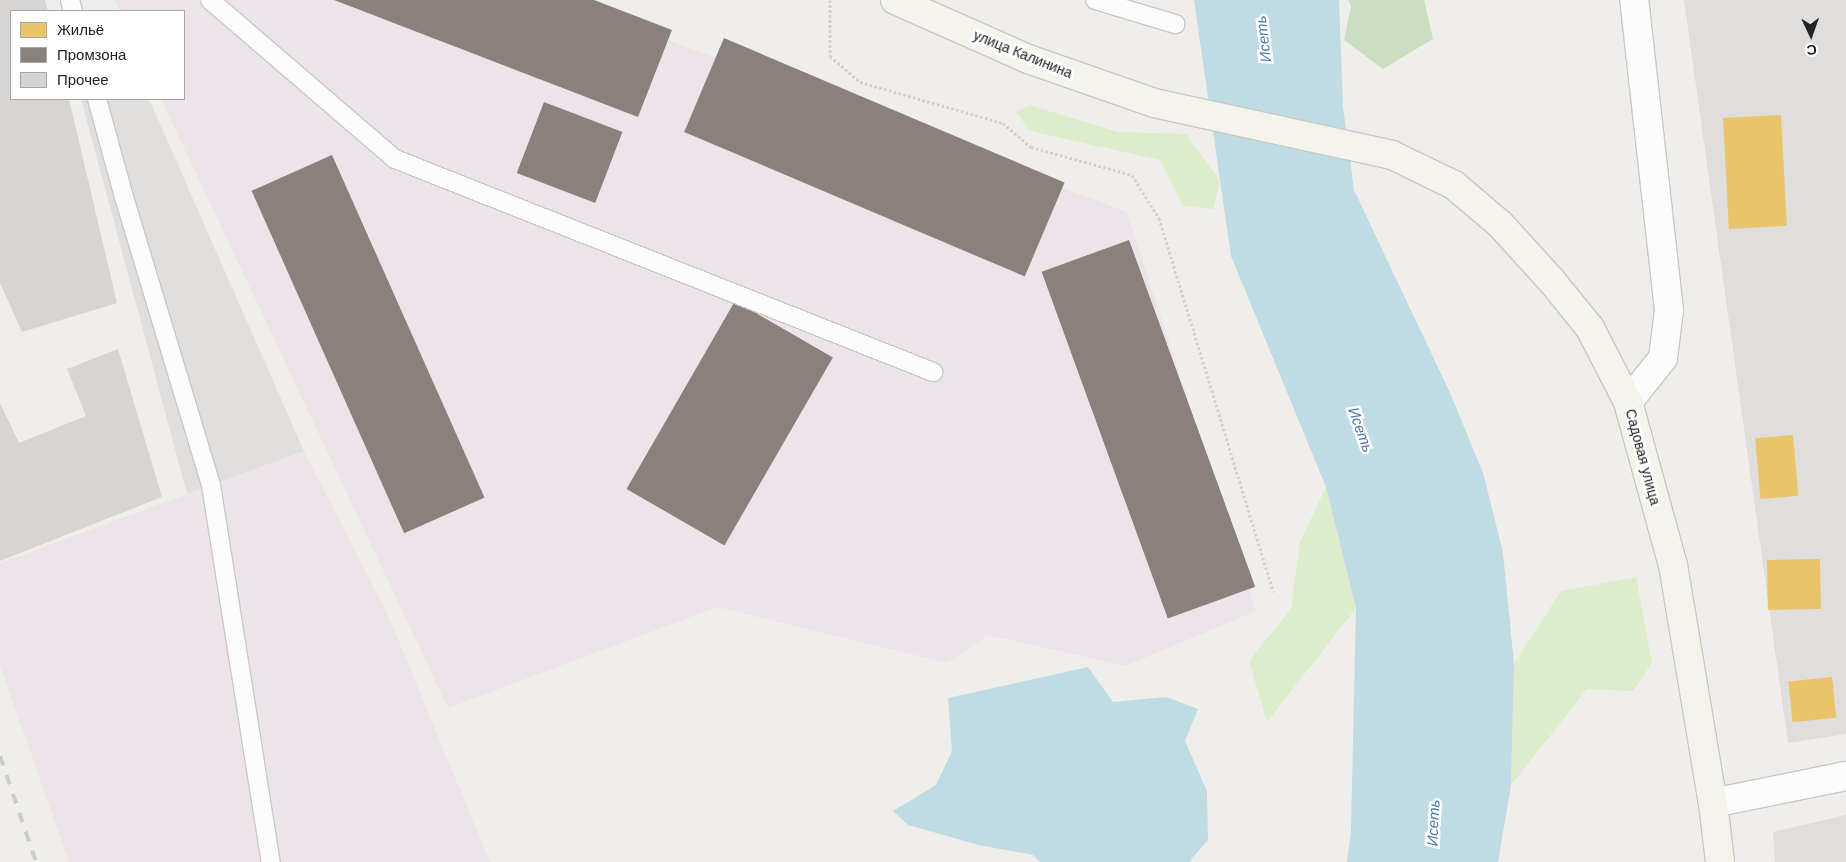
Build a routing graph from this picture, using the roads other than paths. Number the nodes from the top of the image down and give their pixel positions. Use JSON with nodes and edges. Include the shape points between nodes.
{"nodes":[{"id":1,"x":210,"y":0,"type":"edge"},
{"id":2,"x":895,"y":0,"type":"edge"},
{"id":3,"x":1095,"y":0,"type":"edge"},
{"id":4,"x":1634,"y":0,"type":"edge"},
{"id":5,"x":1175,"y":24,"type":"dead end"},
{"id":6,"x":97,"y":100,"type":"edge"},
{"id":7,"x":933,"y":372,"type":"dead end"},
{"id":8,"x":1628,"y":402,"type":"junction"},
{"id":9,"x":1846,"y":776,"type":"edge"},
{"id":10,"x":1713,"y":803,"type":"junction"},
{"id":11,"x":271,"y":862,"type":"edge"},
{"id":12,"x":1720,"y":862,"type":"edge"}],
"edges":[{"from":1,"to":7,"type":"lane","via":[[395,159]]},
{"from":2,"to":8,"type":"main road","name":"улица Калинина","via":[[1028,58],[1154,103],[1392,155],[1454,185],[1500,224],[1590,328]]},
{"from":3,"to":5,"type":"lane"},
{"from":4,"to":8,"type":"street","name":"Садовая улица","via":[[1669,310],[1662,358]]},
{"from":6,"to":11,"type":"lane","via":[[211,485]]},
{"from":8,"to":10,"type":"main road","name":"Садовая улица","via":[[1673,566]]},
{"from":9,"to":10,"type":"street"},
{"from":10,"to":12,"type":"main road","name":"Садовая улица"}]}
